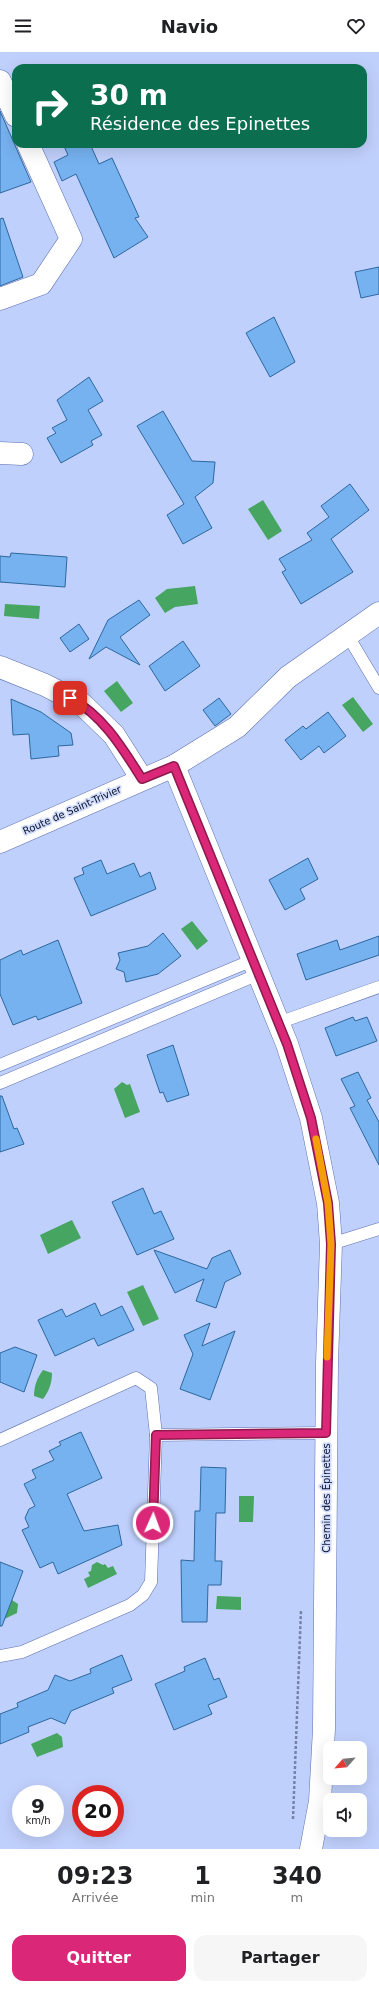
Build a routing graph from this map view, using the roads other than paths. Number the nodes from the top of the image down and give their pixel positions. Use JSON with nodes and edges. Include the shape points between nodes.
{"nodes":[{"id":1,"x":0,"y":81,"type":"edge"},
{"id":2,"x":12,"y":107,"type":"edge"},
{"id":3,"x":30,"y":148,"type":"edge"},
{"id":4,"x":0,"y":299,"type":"edge"},
{"id":5,"x":0,"y":453,"type":"edge"},
{"id":6,"x":22,"y":454,"type":"dead end"},
{"id":7,"x":379,"y":613,"type":"edge"},
{"id":8,"x":348,"y":636,"type":"junction"},
{"id":9,"x":0,"y":667,"type":"edge"},
{"id":10,"x":379,"y":688,"type":"edge"},
{"id":11,"x":174,"y":766,"type":"junction"},
{"id":12,"x":142,"y":779,"type":"junction"},
{"id":13,"x":0,"y":842,"type":"edge"},
{"id":14,"x":256,"y":967,"type":"junction"},
{"id":15,"x":379,"y":987,"type":"edge"},
{"id":16,"x":278,"y":1023,"type":"junction"},
{"id":17,"x":0,"y":1065,"type":"edge"},
{"id":18,"x":0,"y":1083,"type":"edge"},
{"id":19,"x":379,"y":1229,"type":"edge"},
{"id":20,"x":331,"y":1244,"type":"junction"},
{"id":21,"x":326,"y":1433,"type":"junction"},
{"id":22,"x":156,"y":1435,"type":"junction"},
{"id":23,"x":0,"y":1440,"type":"edge"},
{"id":24,"x":0,"y":1656,"type":"edge"},
{"id":25,"x":311,"y":1849,"type":"edge"}],
"edges":[{"from":1,"to":2,"type":"street"},
{"from":3,"to":4,"type":"street","via":[[71,239],[41,284]]},
{"from":5,"to":6,"type":"street"},
{"from":7,"to":8,"type":"street","name":"Route de Saint-Trivier"},
{"from":8,"to":10,"type":"lane"},
{"from":8,"to":11,"type":"street","name":"Route de Saint-Trivier","via":[[288,677],[237,727]]},
{"from":9,"to":12,"type":"street","via":[[45,685],[82,704],[114,735]]},
{"from":11,"to":12,"type":"street","name":"Route de Saint-Trivier"},
{"from":11,"to":14,"type":"street","name":"Chemin des Épinettes"},
{"from":12,"to":13,"type":"street","name":"Route de Saint-Trivier"},
{"from":14,"to":16,"type":"street","name":"Chemin des Épinettes"},
{"from":14,"to":17,"type":"lane"},
{"from":14,"to":18,"type":"lane"},
{"from":15,"to":16,"type":"lane"},
{"from":16,"to":20,"type":"street","name":"Chemin des Épinettes","via":[[311,1118],[328,1203]]},
{"from":19,"to":20,"type":"lane"},
{"from":20,"to":21,"type":"street","name":"Chemin des Épinettes"},
{"from":21,"to":22,"type":"lane"},
{"from":21,"to":25,"type":"street","name":"Chemin des Épinettes","via":[[324,1729],[320,1801]]},
{"from":22,"to":23,"type":"lane","via":[[151,1388],[136,1378]]},
{"from":22,"to":24,"type":"lane","via":[[151,1582],[143,1595],[130,1606],[22,1652]]}]}
